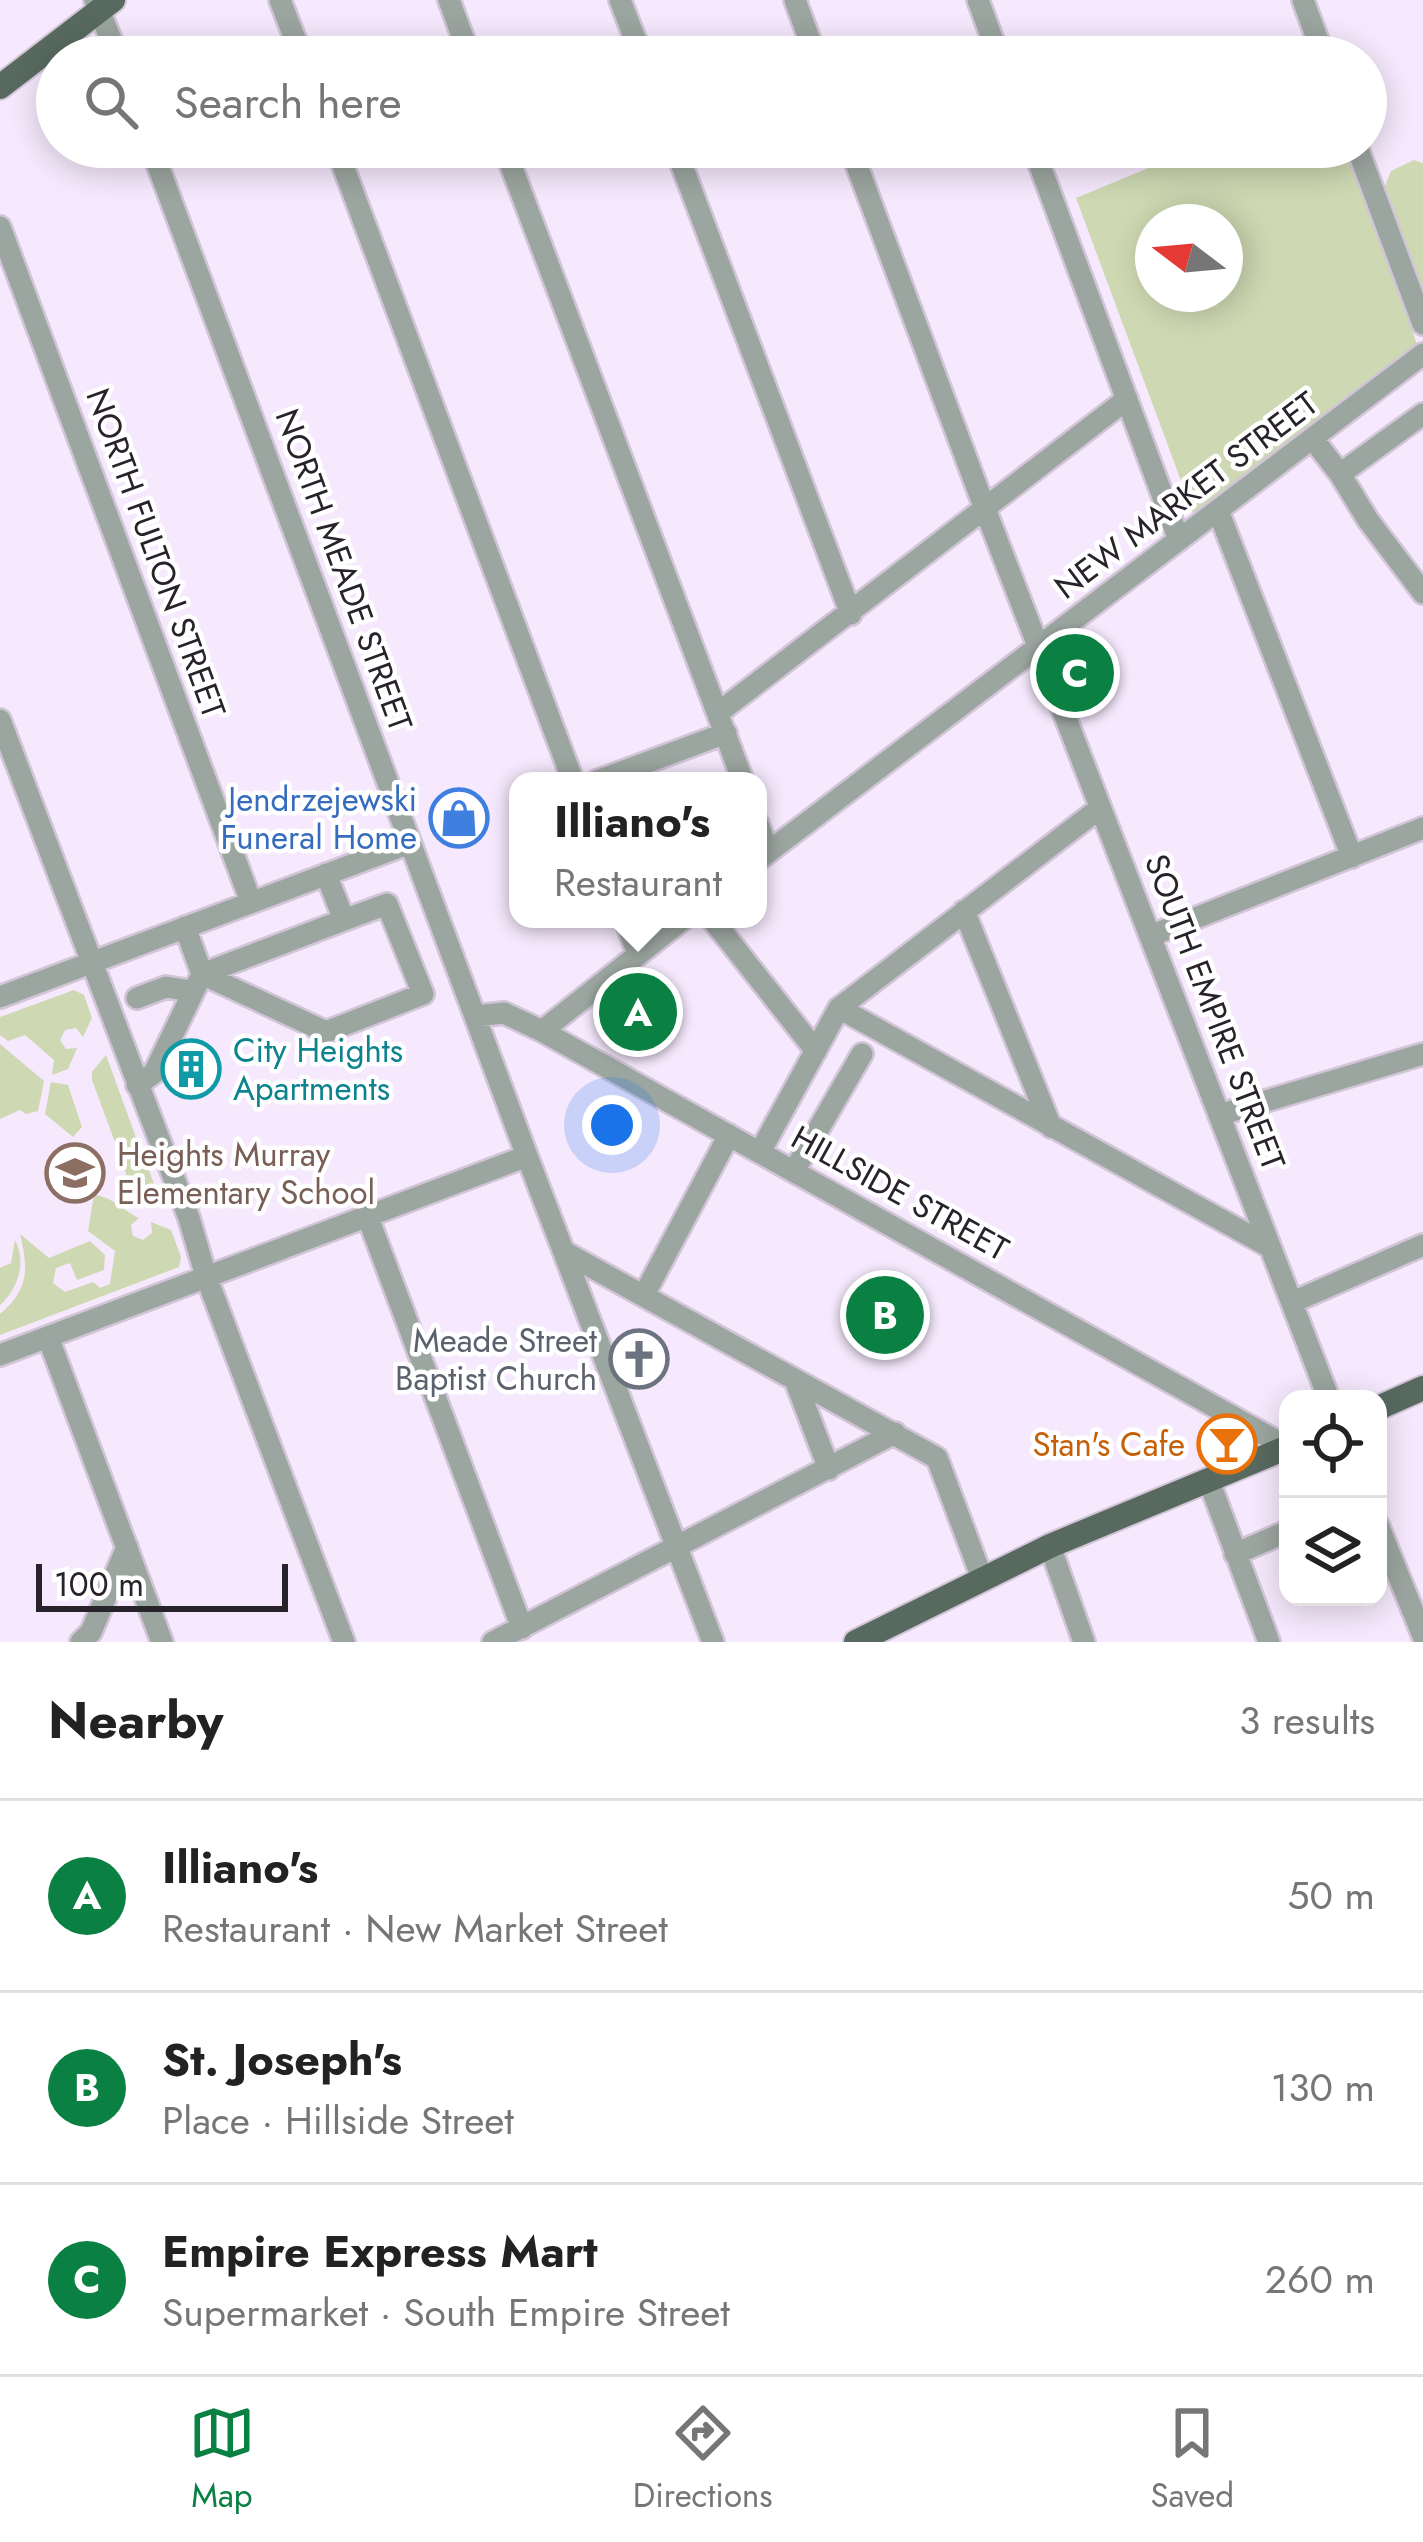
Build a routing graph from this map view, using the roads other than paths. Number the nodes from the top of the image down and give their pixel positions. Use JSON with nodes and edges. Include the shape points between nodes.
{"nodes":[{"id":1,"x":280,"y":0,"type":"edge"},
{"id":2,"x":449,"y":0,"type":"edge"},
{"id":3,"x":620,"y":0,"type":"edge"},
{"id":4,"x":795,"y":0,"type":"edge"},
{"id":5,"x":978,"y":0,"type":"edge"},
{"id":6,"x":1303,"y":0,"type":"edge"},
{"id":7,"x":103,"y":3,"type":"edge"},
{"id":8,"x":63,"y":36,"type":"edge"},
{"id":9,"x":112,"y":36,"type":"edge"},
{"id":10,"x":294,"y":36,"type":"edge"},
{"id":11,"x":462,"y":36,"type":"edge"},
{"id":12,"x":633,"y":36,"type":"edge"},
{"id":13,"x":808,"y":36,"type":"edge"},
{"id":14,"x":991,"y":36,"type":"edge"},
{"id":15,"x":1316,"y":36,"type":"edge"},
{"id":16,"x":36,"y":58,"type":"edge"},
{"id":17,"x":0,"y":87,"type":"edge"},
{"id":18,"x":159,"y":168,"type":"edge"},
{"id":19,"x":343,"y":168,"type":"edge"},
{"id":20,"x":512,"y":168,"type":"edge"},
{"id":21,"x":683,"y":168,"type":"edge"},
{"id":22,"x":858,"y":168,"type":"edge"},
{"id":23,"x":1041,"y":168,"type":"edge"},
{"id":24,"x":1365,"y":168,"type":"edge"},
{"id":25,"x":0,"y":227,"type":"edge"},
{"id":26,"x":1423,"y":325,"type":"edge"},
{"id":27,"x":1423,"y":354,"type":"edge"},
{"id":28,"x":1127,"y":399,"type":"junction"},
{"id":29,"x":1423,"y":414,"type":"edge"},
{"id":30,"x":1313,"y":439,"type":"junction"},
{"id":31,"x":1340,"y":474,"type":"junction"},
{"id":32,"x":985,"y":509,"type":"junction"},
{"id":33,"x":1219,"y":513,"type":"junction"},
{"id":34,"x":1180,"y":540,"type":"junction"},
{"id":35,"x":1423,"y":593,"type":"edge"},
{"id":36,"x":851,"y":614,"type":"junction"},
{"id":37,"x":1038,"y":649,"type":"junction"},
{"id":38,"x":0,"y":720,"type":"edge"},
{"id":39,"x":722,"y":723,"type":"junction"},
{"id":40,"x":570,"y":772,"type":"edge"},
{"id":41,"x":616,"y":772,"type":"edge"},
{"id":42,"x":740,"y":772,"type":"edge"},
{"id":43,"x":1100,"y":808,"type":"junction"},
{"id":44,"x":1423,"y":828,"type":"edge"},
{"id":45,"x":410,"y":843,"type":"junction"},
{"id":46,"x":767,"y":853,"type":"edge"},
{"id":47,"x":1352,"y":857,"type":"junction"},
{"id":48,"x":326,"y":874,"type":"junction"},
{"id":49,"x":250,"y":902,"type":"junction"},
{"id":50,"x":964,"y":911,"type":"junction"},
{"id":51,"x":344,"y":920,"type":"junction"},
{"id":52,"x":185,"y":927,"type":"junction"},
{"id":53,"x":628,"y":928,"type":"edge"},
{"id":54,"x":671,"y":928,"type":"edge"},
{"id":55,"x":719,"y":928,"type":"edge"},
{"id":56,"x":1150,"y":935,"type":"junction"},
{"id":57,"x":638,"y":954,"type":"junction"},
{"id":58,"x":90,"y":963,"type":"junction"},
{"id":59,"x":197,"y":982,"type":"junction"},
{"id":60,"x":0,"y":997,"type":"edge"},
{"id":61,"x":137,"y":998,"type":"dead end"},
{"id":62,"x":839,"y":1008,"type":"junction"},
{"id":63,"x":476,"y":1016,"type":"junction"},
{"id":64,"x":542,"y":1030,"type":"junction"},
{"id":65,"x":816,"y":1051,"type":"junction"},
{"id":66,"x":862,"y":1054,"type":"dead end"},
{"id":67,"x":1423,"y":1054,"type":"edge"},
{"id":68,"x":137,"y":1084,"type":"junction"},
{"id":69,"x":1219,"y":1115,"type":"junction"},
{"id":70,"x":1051,"y":1127,"type":"junction"},
{"id":71,"x":729,"y":1135,"type":"junction"},
{"id":72,"x":760,"y":1152,"type":"junction"},
{"id":73,"x":527,"y":1156,"type":"junction"},
{"id":74,"x":794,"y":1172,"type":"junction"},
{"id":75,"x":368,"y":1215,"type":"junction"},
{"id":76,"x":1423,"y":1245,"type":"edge"},
{"id":77,"x":1270,"y":1247,"type":"junction"},
{"id":78,"x":566,"y":1253,"type":"junction"},
{"id":79,"x":206,"y":1276,"type":"junction"},
{"id":80,"x":644,"y":1295,"type":"junction"},
{"id":81,"x":1293,"y":1302,"type":"junction"},
{"id":82,"x":48,"y":1337,"type":"junction"},
{"id":83,"x":0,"y":1355,"type":"edge"},
{"id":84,"x":795,"y":1380,"type":"junction"},
{"id":85,"x":1423,"y":1388,"type":"edge"},
{"id":86,"x":1326,"y":1390,"type":"edge"},
{"id":87,"x":1387,"y":1404,"type":"edge"},
{"id":88,"x":895,"y":1433,"type":"junction"},
{"id":89,"x":1279,"y":1443,"type":"edge"},
{"id":90,"x":1279,"y":1450,"type":"edge"},
{"id":91,"x":829,"y":1469,"type":"junction"},
{"id":92,"x":1209,"y":1481,"type":"junction"},
{"id":93,"x":1279,"y":1536,"type":"edge"},
{"id":94,"x":1050,"y":1546,"type":"junction"},
{"id":95,"x":127,"y":1547,"type":"junction"},
{"id":96,"x":676,"y":1547,"type":"junction"},
{"id":97,"x":1387,"y":1547,"type":"edge"},
{"id":98,"x":1235,"y":1553,"type":"junction"},
{"id":99,"x":982,"y":1578,"type":"junction"},
{"id":100,"x":523,"y":1628,"type":"junction"},
{"id":101,"x":896,"y":1633,"type":"edge"},
{"id":102,"x":1423,"y":1636,"type":"edge"},
{"id":103,"x":1263,"y":1640,"type":"edge"},
{"id":104,"x":81,"y":1642,"type":"edge"},
{"id":105,"x":162,"y":1642,"type":"edge"},
{"id":106,"x":344,"y":1642,"type":"edge"},
{"id":107,"x":493,"y":1642,"type":"edge"},
{"id":108,"x":713,"y":1642,"type":"edge"},
{"id":109,"x":856,"y":1642,"type":"edge"},
{"id":110,"x":1084,"y":1642,"type":"edge"}],
"edges":[{"from":1,"to":10,"type":"street"},
{"from":2,"to":11,"type":"street"},
{"from":3,"to":12,"type":"street"},
{"from":4,"to":13,"type":"street"},
{"from":5,"to":14,"type":"street"},
{"from":6,"to":15,"type":"street"},
{"from":7,"to":8,"type":"main road"},
{"from":7,"to":9,"type":"street"},
{"from":16,"to":17,"type":"main road"},
{"from":18,"to":45,"type":"street","name":"NORTH MEADE STREET"},
{"from":19,"to":40,"type":"street"},
{"from":20,"to":39,"type":"street"},
{"from":21,"to":36,"type":"street"},
{"from":22,"to":32,"type":"street","name":"SOUTH EMPIRE STREET"},
{"from":23,"to":28,"type":"street"},
{"from":24,"to":26,"type":"street"},
{"from":25,"to":49,"type":"street","name":"NORTH FULTON STREET"},
{"from":27,"to":30,"type":"street","name":"NEW MARKET STREET"},
{"from":28,"to":32,"type":"street"},
{"from":28,"to":34,"type":"street"},
{"from":29,"to":31,"type":"street"},
{"from":30,"to":31,"type":"street"},
{"from":30,"to":33,"type":"street","name":"NEW MARKET STREET"},
{"from":31,"to":35,"type":"street"},
{"from":32,"to":36,"type":"street"},
{"from":32,"to":37,"type":"street","name":"SOUTH EMPIRE STREET"},
{"from":33,"to":34,"type":"street","name":"NEW MARKET STREET"},
{"from":33,"to":47,"type":"street"},
{"from":34,"to":37,"type":"street","name":"NEW MARKET STREET"},
{"from":36,"to":39,"type":"street"},
{"from":37,"to":43,"type":"street","name":"SOUTH EMPIRE STREET"},
{"from":37,"to":46,"type":"street","name":"NEW MARKET STREET"},
{"from":38,"to":58,"type":"street"},
{"from":39,"to":41,"type":"street"},
{"from":39,"to":42,"type":"street"},
{"from":43,"to":50,"type":"street"},
{"from":43,"to":56,"type":"street","name":"SOUTH EMPIRE STREET"},
{"from":44,"to":47,"type":"street"},
{"from":45,"to":48,"type":"street"},
{"from":45,"to":63,"type":"street","name":"NORTH MEADE STREET"},
{"from":47,"to":56,"type":"street"},
{"from":48,"to":49,"type":"street"},
{"from":48,"to":51,"type":"street"},
{"from":49,"to":52,"type":"street"},
{"from":50,"to":62,"type":"street"},
{"from":50,"to":70,"type":"street"},
{"from":51,"to":59,"type":"street"},
{"from":51,"to":59,"type":"street","via":[[387,904],[423,994],[326,1032]]},
{"from":52,"to":58,"type":"street"},
{"from":52,"to":59,"type":"street"},
{"from":53,"to":57,"type":"street"},
{"from":54,"to":57,"type":"street"},
{"from":55,"to":65,"type":"street"},
{"from":56,"to":69,"type":"street","name":"SOUTH EMPIRE STREET"},
{"from":57,"to":64,"type":"street"},
{"from":58,"to":60,"type":"street"},
{"from":58,"to":68,"type":"street"},
{"from":59,"to":61,"type":"street"},
{"from":59,"to":68,"type":"street","via":[[154,1073]]},
{"from":62,"to":65,"type":"street"},
{"from":62,"to":70,"type":"street"},
{"from":63,"to":64,"type":"street","name":"HILLSIDE STREET","via":[[505,1013]]},
{"from":63,"to":73,"type":"street","name":"NORTH MEADE STREET"},
{"from":64,"to":71,"type":"street","name":"HILLSIDE STREET"},
{"from":65,"to":72,"type":"street"},
{"from":66,"to":74,"type":"street"},
{"from":67,"to":69,"type":"street"},
{"from":68,"to":79,"type":"street"},
{"from":69,"to":77,"type":"street","name":"SOUTH EMPIRE STREET"},
{"from":70,"to":77,"type":"street"},
{"from":71,"to":72,"type":"street","name":"HILLSIDE STREET"},
{"from":71,"to":80,"type":"street"},
{"from":72,"to":74,"type":"street","name":"HILLSIDE STREET"},
{"from":73,"to":75,"type":"street"},
{"from":73,"to":78,"type":"street","name":"NORTH MEADE STREET"},
{"from":74,"to":89,"type":"street","name":"HILLSIDE STREET"},
{"from":75,"to":79,"type":"street"},
{"from":75,"to":100,"type":"street"},
{"from":76,"to":81,"type":"street"},
{"from":77,"to":81,"type":"street","name":"SOUTH EMPIRE STREET"},
{"from":78,"to":80,"type":"street"},
{"from":78,"to":96,"type":"street","name":"NORTH MEADE STREET"},
{"from":79,"to":82,"type":"street"},
{"from":79,"to":106,"type":"street"},
{"from":80,"to":84,"type":"street"},
{"from":81,"to":86,"type":"street","name":"SOUTH EMPIRE STREET"},
{"from":82,"to":83,"type":"street"},
{"from":82,"to":95,"type":"street"},
{"from":84,"to":88,"type":"street"},
{"from":84,"to":91,"type":"street"},
{"from":85,"to":87,"type":"main road"},
{"from":88,"to":91,"type":"street"},
{"from":88,"to":99,"type":"street","via":[[937,1458]]},
{"from":90,"to":92,"type":"main road"},
{"from":91,"to":96,"type":"street"},
{"from":92,"to":94,"type":"main road"},
{"from":92,"to":98,"type":"street"},
{"from":93,"to":98,"type":"street"},
{"from":94,"to":99,"type":"main road"},
{"from":94,"to":110,"type":"street"},
{"from":95,"to":104,"type":"street"},
{"from":95,"to":105,"type":"street"},
{"from":96,"to":100,"type":"street"},
{"from":96,"to":108,"type":"street","name":"NORTH MEADE STREET"},
{"from":97,"to":102,"type":"street"},
{"from":98,"to":103,"type":"street"},
{"from":99,"to":101,"type":"main road"},
{"from":100,"to":107,"type":"street"},
{"from":101,"to":109,"type":"main road"}]}
